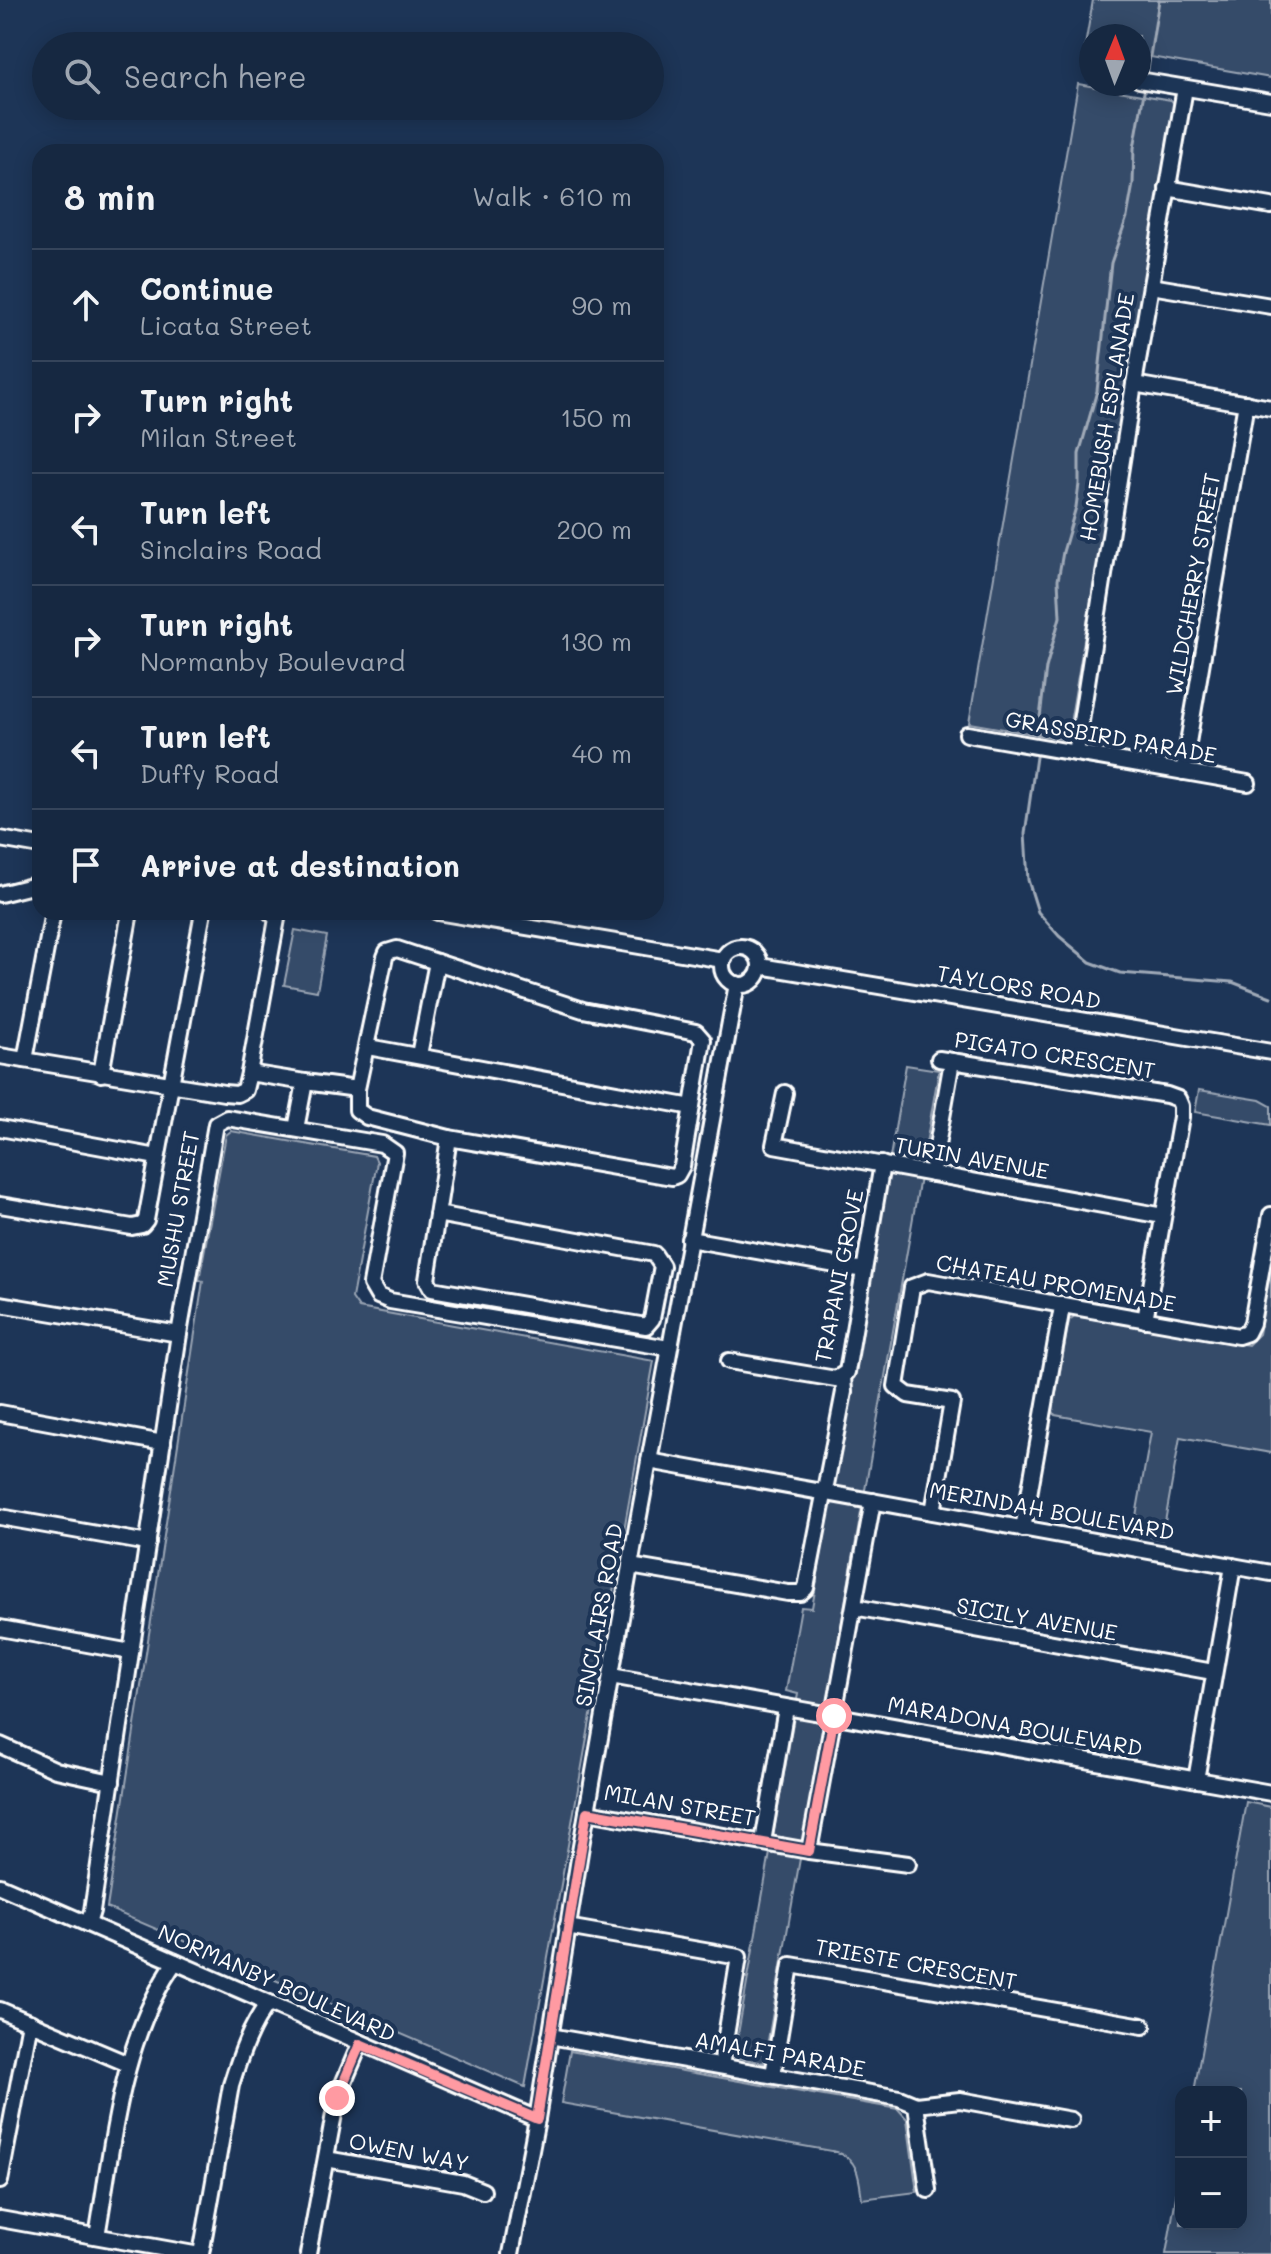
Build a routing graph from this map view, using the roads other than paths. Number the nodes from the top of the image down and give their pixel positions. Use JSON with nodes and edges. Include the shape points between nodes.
{"nodes":[{"id":1,"x":1151,"y":82,"type":"edge"},
{"id":2,"x":1185,"y":88,"type":"junction"},
{"id":3,"x":1271,"y":102,"type":"edge"},
{"id":4,"x":1167,"y":188,"type":"junction"},
{"id":5,"x":1271,"y":206,"type":"edge"},
{"id":6,"x":1151,"y":286,"type":"junction"},
{"id":7,"x":1271,"y":306,"type":"edge"},
{"id":8,"x":1134,"y":384,"type":"junction"},
{"id":9,"x":1246,"y":403,"type":"junction"},
{"id":10,"x":1271,"y":408,"type":"edge"},
{"id":11,"x":967,"y":734,"type":"dead end"},
{"id":12,"x":1076,"y":753,"type":"junction"},
{"id":13,"x":1183,"y":772,"type":"junction"},
{"id":14,"x":1248,"y":783,"type":"dead end"},
{"id":15,"x":0,"y":839,"type":"edge"},
{"id":16,"x":32,"y":845,"type":"edge"},
{"id":17,"x":32,"y":886,"type":"edge"},
{"id":18,"x":0,"y":894,"type":"edge"},
{"id":19,"x":51,"y":920,"type":"edge"},
{"id":20,"x":129,"y":920,"type":"edge"},
{"id":21,"x":202,"y":920,"type":"edge"},
{"id":22,"x":277,"y":920,"type":"edge"},
{"id":23,"x":485,"y":920,"type":"edge"},
{"id":24,"x":723,"y":960,"type":"junction"},
{"id":25,"x":437,"y":962,"type":"junction"},
{"id":26,"x":760,"y":966,"type":"junction"},
{"id":27,"x":737,"y":984,"type":"junction"},
{"id":28,"x":368,"y":1047,"type":"junction"},
{"id":29,"x":1271,"y":1052,"type":"edge"},
{"id":30,"x":419,"y":1055,"type":"junction"},
{"id":31,"x":0,"y":1056,"type":"edge"},
{"id":32,"x":25,"y":1060,"type":"junction"},
{"id":33,"x":249,"y":1073,"type":"junction"},
{"id":34,"x":101,"y":1074,"type":"junction"},
{"id":35,"x":305,"y":1082,"type":"junction"},
{"id":36,"x":171,"y":1084,"type":"junction"},
{"id":37,"x":357,"y":1089,"type":"junction"},
{"id":38,"x":785,"y":1093,"type":"dead end"},
{"id":39,"x":692,"y":1107,"type":"junction"},
{"id":40,"x":0,"y":1128,"type":"edge"},
{"id":41,"x":296,"y":1129,"type":"junction"},
{"id":42,"x":449,"y":1138,"type":"junction"},
{"id":43,"x":157,"y":1157,"type":"junction"},
{"id":44,"x":882,"y":1164,"type":"junction"},
{"id":45,"x":932,"y":1174,"type":"junction"},
{"id":46,"x":0,"y":1205,"type":"edge"},
{"id":47,"x":437,"y":1214,"type":"junction"},
{"id":48,"x":1271,"y":1215,"type":"edge"},
{"id":49,"x":1163,"y":1216,"type":"junction"},
{"id":50,"x":689,"y":1239,"type":"junction"},
{"id":51,"x":864,"y":1270,"type":"junction"},
{"id":52,"x":0,"y":1304,"type":"edge"},
{"id":53,"x":1062,"y":1307,"type":"junction"},
{"id":54,"x":1145,"y":1320,"type":"junction"},
{"id":55,"x":179,"y":1334,"type":"junction"},
{"id":56,"x":669,"y":1348,"type":"junction"},
{"id":57,"x":729,"y":1361,"type":"dead end"},
{"id":58,"x":843,"y":1376,"type":"junction"},
{"id":59,"x":0,"y":1413,"type":"edge"},
{"id":60,"x":163,"y":1443,"type":"junction"},
{"id":61,"x":649,"y":1461,"type":"junction"},
{"id":62,"x":825,"y":1492,"type":"junction"},
{"id":63,"x":873,"y":1501,"type":"junction"},
{"id":64,"x":933,"y":1512,"type":"junction"},
{"id":65,"x":0,"y":1517,"type":"edge"},
{"id":66,"x":1023,"y":1529,"type":"junction"},
{"id":67,"x":148,"y":1543,"type":"junction"},
{"id":68,"x":630,"y":1566,"type":"junction"},
{"id":69,"x":1233,"y":1566,"type":"junction"},
{"id":70,"x":1271,"y":1573,"type":"edge"},
{"id":71,"x":854,"y":1607,"type":"junction"},
{"id":72,"x":0,"y":1628,"type":"edge"},
{"id":73,"x":131,"y":1652,"type":"junction"},
{"id":74,"x":1213,"y":1672,"type":"junction"},
{"id":75,"x":611,"y":1676,"type":"junction"},
{"id":76,"x":786,"y":1708,"type":"junction"},
{"id":77,"x":834,"y":1716,"type":"junction"},
{"id":78,"x":0,"y":1745,"type":"edge"},
{"id":79,"x":1196,"y":1780,"type":"junction"},
{"id":80,"x":112,"y":1782,"type":"junction"},
{"id":81,"x":1271,"y":1793,"type":"edge"},
{"id":82,"x":587,"y":1812,"type":"junction"},
{"id":83,"x":763,"y":1842,"type":"junction"},
{"id":84,"x":809,"y":1851,"type":"junction"},
{"id":85,"x":908,"y":1864,"type":"dead end"},
{"id":86,"x":0,"y":1886,"type":"edge"},
{"id":87,"x":88,"y":1924,"type":"junction"},
{"id":88,"x":567,"y":1927,"type":"junction"},
{"id":89,"x":175,"y":1962,"type":"junction"},
{"id":90,"x":268,"y":2003,"type":"junction"},
{"id":91,"x":0,"y":2010,"type":"edge"},
{"id":92,"x":30,"y":2022,"type":"junction"},
{"id":93,"x":1143,"y":2026,"type":"dead end"},
{"id":94,"x":550,"y":2036,"type":"junction"},
{"id":95,"x":360,"y":2044,"type":"junction"},
{"id":96,"x":128,"y":2064,"type":"junction"},
{"id":97,"x":721,"y":2066,"type":"junction"},
{"id":98,"x":773,"y":2075,"type":"junction"},
{"id":99,"x":916,"y":2105,"type":"junction"},
{"id":100,"x":537,"y":2119,"type":"junction"},
{"id":101,"x":1071,"y":2120,"type":"dead end"},
{"id":102,"x":326,"y":2159,"type":"junction"},
{"id":103,"x":0,"y":2181,"type":"edge"},
{"id":104,"x":928,"y":2190,"type":"dead end"},
{"id":105,"x":483,"y":2191,"type":"dead end"},
{"id":106,"x":0,"y":2219,"type":"edge"},
{"id":107,"x":97,"y":2236,"type":"junction"},
{"id":108,"x":194,"y":2254,"type":"edge"},
{"id":109,"x":201,"y":2254,"type":"edge"},
{"id":110,"x":308,"y":2254,"type":"edge"},
{"id":111,"x":511,"y":2254,"type":"edge"}],
"edges":[{"from":1,"to":2,"type":"street"},
{"from":2,"to":3,"type":"street"},
{"from":2,"to":4,"type":"street","name":"HOMEBUSH ESPLANADE"},
{"from":4,"to":5,"type":"street"},
{"from":4,"to":6,"type":"street","name":"HOMEBUSH ESPLANADE"},
{"from":6,"to":7,"type":"street"},
{"from":6,"to":8,"type":"street","name":"HOMEBUSH ESPLANADE"},
{"from":8,"to":9,"type":"street"},
{"from":8,"to":12,"type":"street","name":"HOMEBUSH ESPLANADE"},
{"from":9,"to":10,"type":"street"},
{"from":9,"to":13,"type":"street","name":"WILDCHERRY STREET"},
{"from":11,"to":12,"type":"street","name":"GRASSBIRD PARADE"},
{"from":12,"to":13,"type":"street","name":"GRASSBIRD PARADE"},
{"from":13,"to":14,"type":"street","name":"GRASSBIRD PARADE"},
{"from":15,"to":16,"type":"street"},
{"from":17,"to":18,"type":"street"},
{"from":19,"to":32,"type":"street"},
{"from":20,"to":34,"type":"street"},
{"from":21,"to":36,"type":"street"},
{"from":22,"to":33,"type":"street"},
{"from":23,"to":24,"type":"street"},
{"from":24,"to":26,"type":"street","via":[[730,951],[745,947],[756,954]]},
{"from":24,"to":27,"type":"street","via":[[726,978]]},
{"from":25,"to":28,"type":"street","via":[[403,949],[387,952]]},
{"from":25,"to":30,"type":"street"},
{"from":25,"to":39,"type":"street","via":[[599,1014],[696,1032],[703,1040]]},
{"from":26,"to":27,"type":"street","via":[[755,979]]},
{"from":26,"to":29,"type":"street","name":"TAYLORS ROAD"},
{"from":27,"to":50,"type":"street","name":"SINCLAIRS ROAD"},
{"from":28,"to":30,"type":"street"},
{"from":28,"to":37,"type":"street"},
{"from":30,"to":39,"type":"street"},
{"from":31,"to":32,"type":"street"},
{"from":32,"to":34,"type":"street"},
{"from":33,"to":35,"type":"street"},
{"from":33,"to":36,"type":"street","via":[[245,1090],[237,1094]]},
{"from":34,"to":36,"type":"street"},
{"from":35,"to":37,"type":"street"},
{"from":35,"to":41,"type":"street"},
{"from":36,"to":43,"type":"street"},
{"from":37,"to":42,"type":"street","via":[[361,1115]]},
{"from":38,"to":44,"type":"street","name":"TURIN AVENUE","via":[[774,1145]]},
{"from":39,"to":42,"type":"street","via":[[682,1166],[672,1177]]},
{"from":40,"to":43,"type":"street"},
{"from":41,"to":55,"type":"street","name":"MUSHU STREET","via":[[227,1118],[216,1124]]},
{"from":41,"to":56,"type":"street","name":"MUSHU STREET","via":[[382,1144],[395,1153],[371,1284],[378,1296]]},
{"from":42,"to":47,"type":"street"},
{"from":43,"to":46,"type":"street","via":[[142,1225]]},
{"from":44,"to":45,"type":"street","name":"TURIN AVENUE"},
{"from":44,"to":51,"type":"street","name":"TRAPANI GROVE"},
{"from":45,"to":49,"type":"street","name":"TURIN AVENUE"},
{"from":45,"to":49,"type":"street","name":"PIGATO CRESCENT","via":[[945,1060],[1167,1095],[1178,1099],[1181,1117]]},
{"from":47,"to":47,"type":"street","via":[[427,1280],[432,1289],[646,1326],[652,1319],[662,1266],[654,1254]]},
{"from":48,"to":54,"type":"street","name":"CHATEAU PROMENADE","via":[[1247,1333],[1232,1336]]},
{"from":49,"to":54,"type":"street","name":"PIGATO CRESCENT"},
{"from":50,"to":51,"type":"street"},
{"from":50,"to":56,"type":"street","name":"SINCLAIRS ROAD"},
{"from":51,"to":58,"type":"street","name":"TRAPANI GROVE"},
{"from":52,"to":55,"type":"street"},
{"from":53,"to":54,"type":"street","name":"CHATEAU PROMENADE"},
{"from":53,"to":64,"type":"street","name":"CHATEAU PROMENADE","via":[[928,1281],[912,1287],[896,1386],[908,1395],[952,1402]]},
{"from":53,"to":66,"type":"street"},
{"from":55,"to":60,"type":"street","name":"MUSHU STREET"},
{"from":56,"to":61,"type":"street","name":"SINCLAIRS ROAD"},
{"from":57,"to":58,"type":"street","name":"TRAPANI GROVE"},
{"from":58,"to":62,"type":"street"},
{"from":59,"to":60,"type":"street"},
{"from":60,"to":67,"type":"street","name":"MUSHU STREET"},
{"from":61,"to":62,"type":"street","name":"MERINDAH BOULEVARD"},
{"from":61,"to":68,"type":"street","name":"SINCLAIRS ROAD"},
{"from":62,"to":63,"type":"street","name":"MERINDAH BOULEVARD"},
{"from":62,"to":68,"type":"street","via":[[806,1588],[800,1593]]},
{"from":63,"to":64,"type":"street","name":"MERINDAH BOULEVARD"},
{"from":63,"to":71,"type":"street"},
{"from":64,"to":66,"type":"street","name":"MERINDAH BOULEVARD"},
{"from":65,"to":67,"type":"street"},
{"from":66,"to":69,"type":"street","name":"MERINDAH BOULEVARD"},
{"from":67,"to":73,"type":"street","name":"MUSHU STREET"},
{"from":68,"to":75,"type":"street","name":"SINCLAIRS ROAD"},
{"from":69,"to":70,"type":"street","name":"MERINDAH BOULEVARD"},
{"from":69,"to":74,"type":"street"},
{"from":71,"to":74,"type":"street","name":"SICILY AVENUE"},
{"from":71,"to":77,"type":"street"},
{"from":72,"to":73,"type":"street"},
{"from":73,"to":80,"type":"street","name":"MUSHU STREET"},
{"from":74,"to":79,"type":"street"},
{"from":75,"to":76,"type":"street","name":"MARADONA BOULEVARD"},
{"from":75,"to":82,"type":"street","name":"SINCLAIRS ROAD"},
{"from":76,"to":77,"type":"street","name":"MARADONA BOULEVARD"},
{"from":76,"to":83,"type":"street"},
{"from":77,"to":79,"type":"street","name":"MARADONA BOULEVARD"},
{"from":77,"to":84,"type":"street"},
{"from":78,"to":80,"type":"street","via":[[56,1770]]},
{"from":79,"to":81,"type":"street","name":"MARADONA BOULEVARD"},
{"from":80,"to":87,"type":"street","name":"MUSHU STREET"},
{"from":82,"to":83,"type":"street","name":"MILAN STREET"},
{"from":82,"to":88,"type":"street","name":"SINCLAIRS ROAD"},
{"from":83,"to":84,"type":"street","name":"MILAN STREET"},
{"from":84,"to":85,"type":"street","name":"MILAN STREET"},
{"from":86,"to":87,"type":"street","name":"NORMANBY BOULEVARD"},
{"from":87,"to":89,"type":"street","name":"NORMANBY BOULEVARD"},
{"from":88,"to":94,"type":"street","name":"SINCLAIRS ROAD"},
{"from":88,"to":97,"type":"street","via":[[739,1957]]},
{"from":89,"to":90,"type":"street","name":"NORMANBY BOULEVARD"},
{"from":89,"to":96,"type":"street"},
{"from":90,"to":95,"type":"street","name":"NORMANBY BOULEVARD"},
{"from":90,"to":109,"type":"street","via":[[231,2085]]},
{"from":91,"to":92,"type":"street"},
{"from":92,"to":96,"type":"street"},
{"from":92,"to":103,"type":"street"},
{"from":93,"to":98,"type":"street","name":"TRIESTE CRESCENT","via":[[791,1965]]},
{"from":94,"to":97,"type":"street","name":"AMALFI PARADE"},
{"from":94,"to":100,"type":"street","name":"SINCLAIRS ROAD"},
{"from":95,"to":100,"type":"street","name":"NORMANBY BOULEVARD"},
{"from":95,"to":102,"type":"street","via":[[337,2098]]},
{"from":96,"to":107,"type":"street"},
{"from":97,"to":98,"type":"street","name":"AMALFI PARADE"},
{"from":98,"to":99,"type":"street","name":"AMALFI PARADE"},
{"from":99,"to":101,"type":"street","via":[[960,2100]]},
{"from":99,"to":104,"type":"street"},
{"from":100,"to":111,"type":"street","name":"SINCLAIRS ROAD"},
{"from":102,"to":105,"type":"street","name":"OWEN WAY"},
{"from":102,"to":110,"type":"street"},
{"from":106,"to":107,"type":"street"},
{"from":107,"to":108,"type":"street"}]}
